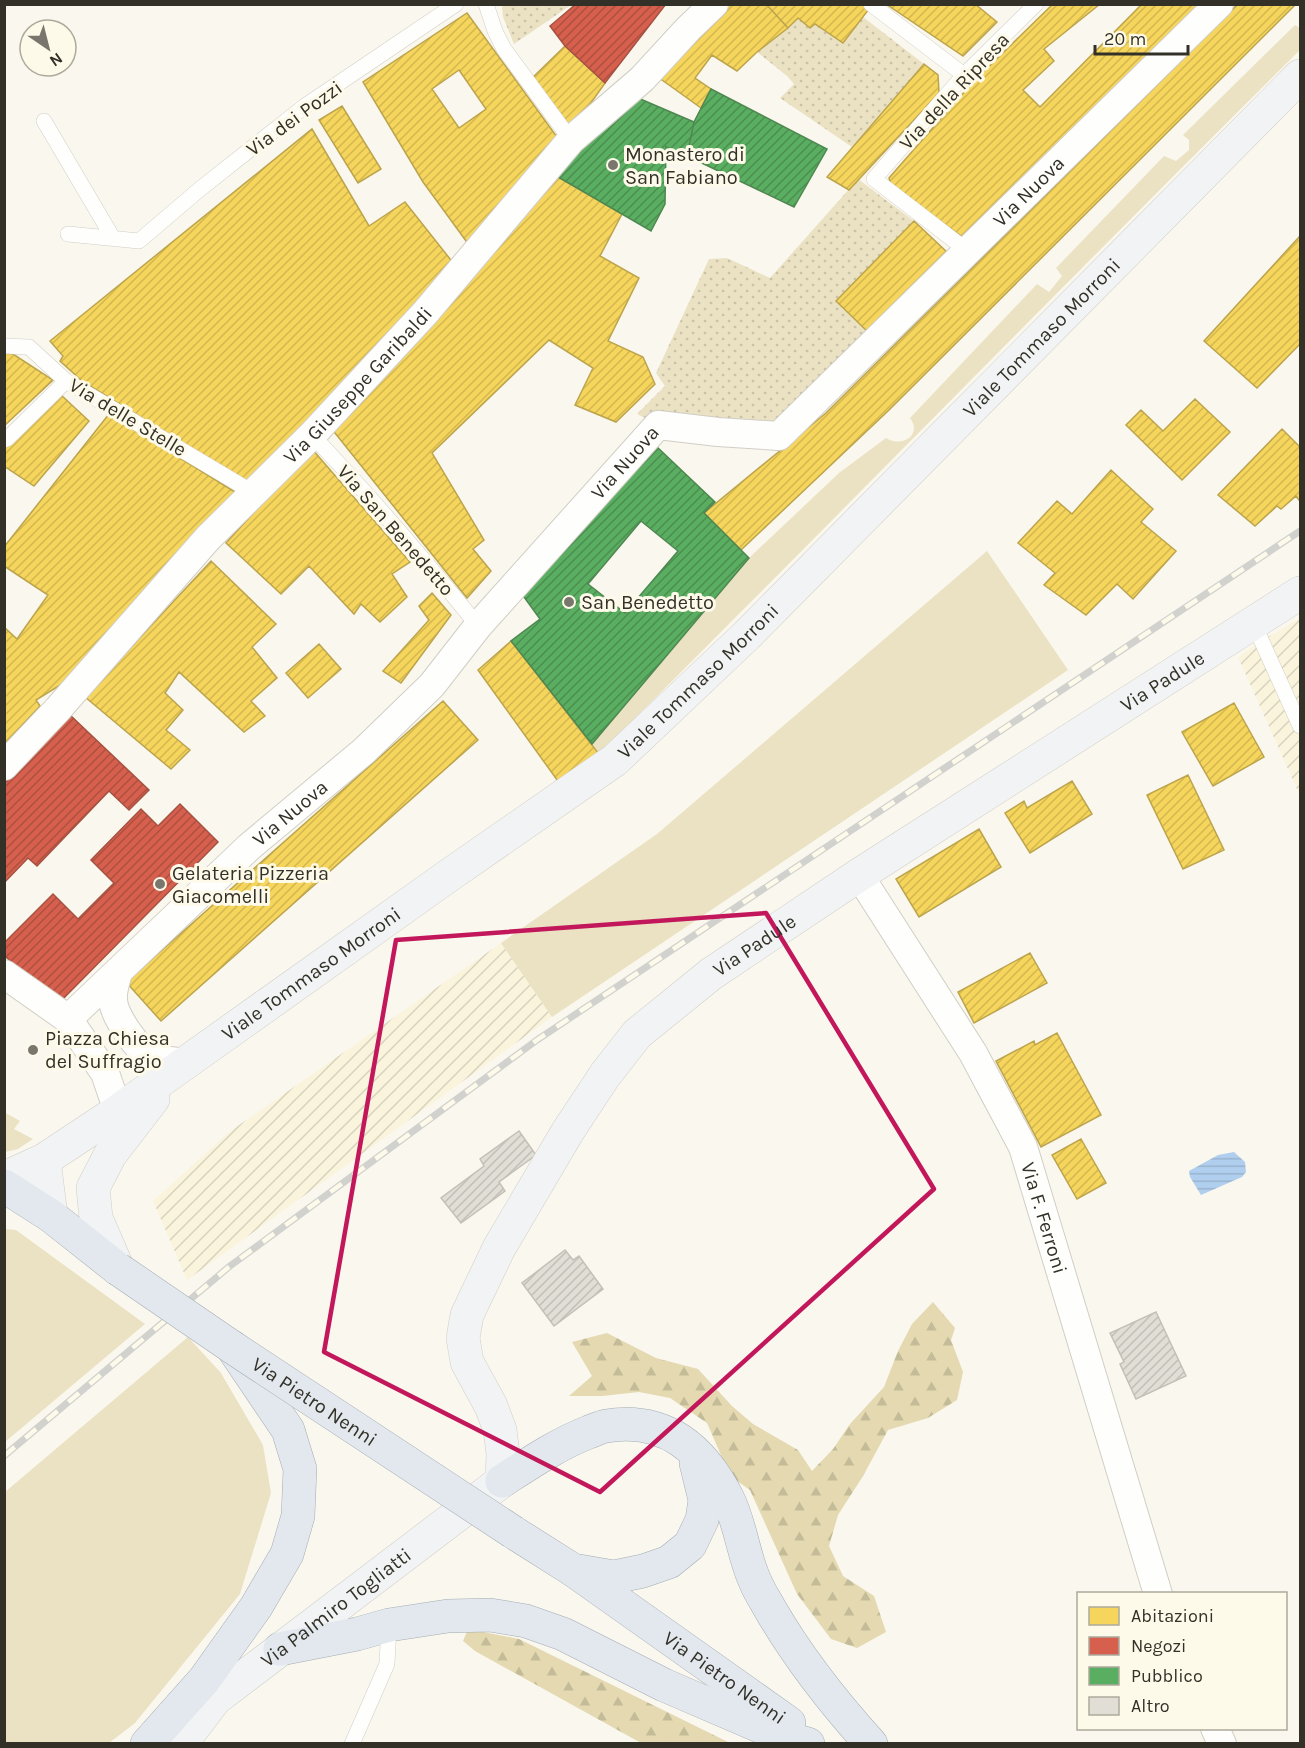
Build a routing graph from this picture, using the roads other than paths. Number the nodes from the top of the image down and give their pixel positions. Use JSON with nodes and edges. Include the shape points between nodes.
{"nodes":[{"id":1,"x":456,"y":4,"type":"edge"},
{"id":2,"x":486,"y":4,"type":"edge"},
{"id":3,"x":714,"y":4,"type":"edge"},
{"id":4,"x":871,"y":4,"type":"edge"},
{"id":5,"x":1036,"y":4,"type":"edge"},
{"id":6,"x":1219,"y":4,"type":"edge"},
{"id":7,"x":964,"y":75,"type":"junction"},
{"id":8,"x":1300,"y":76,"type":"edge"},
{"id":9,"x":44,"y":121,"type":"dead end"},
{"id":10,"x":571,"y":140,"type":"junction"},
{"id":11,"x":68,"y":234,"type":"dead end"},
{"id":12,"x":112,"y":238,"type":"junction"},
{"id":13,"x":969,"y":252,"type":"junction"},
{"id":14,"x":4,"y":346,"type":"edge"},
{"id":15,"x":66,"y":381,"type":"junction"},
{"id":16,"x":312,"y":435,"type":"junction"},
{"id":17,"x":4,"y":440,"type":"edge"},
{"id":18,"x":254,"y":493,"type":"junction"},
{"id":19,"x":1300,"y":593,"type":"edge"},
{"id":20,"x":1253,"y":622,"type":"junction"},
{"id":21,"x":478,"y":626,"type":"junction"},
{"id":22,"x":1300,"y":726,"type":"edge"},
{"id":23,"x":4,"y":766,"type":"edge"},
{"id":24,"x":859,"y":875,"type":"junction"},
{"id":25,"x":118,"y":972,"type":"junction"},
{"id":26,"x":4,"y":974,"type":"edge"},
{"id":27,"x":68,"y":1019,"type":"junction"},
{"id":28,"x":178,"y":1069,"type":"junction"},
{"id":29,"x":118,"y":1111,"type":"junction"},
{"id":30,"x":44,"y":1160,"type":"junction"},
{"id":31,"x":4,"y":1175,"type":"edge"},
{"id":32,"x":4,"y":1186,"type":"edge"},
{"id":33,"x":4,"y":1212,"type":"edge"},
{"id":34,"x":51,"y":1216,"type":"junction"},
{"id":35,"x":118,"y":1269,"type":"junction"},
{"id":36,"x":232,"y":1347,"type":"junction"},
{"id":37,"x":691,"y":1449,"type":"junction"},
{"id":38,"x":502,"y":1481,"type":"junction"},
{"id":39,"x":573,"y":1570,"type":"junction"},
{"id":40,"x":1158,"y":1592,"type":"edge"},
{"id":41,"x":388,"y":1625,"type":"junction"},
{"id":42,"x":280,"y":1649,"type":"junction"},
{"id":43,"x":214,"y":1699,"type":"junction"},
{"id":44,"x":147,"y":1743,"type":"edge"},
{"id":45,"x":156,"y":1743,"type":"edge"},
{"id":46,"x":181,"y":1743,"type":"edge"},
{"id":47,"x":352,"y":1743,"type":"edge"},
{"id":48,"x":808,"y":1743,"type":"edge"},
{"id":49,"x":818,"y":1743,"type":"edge"},
{"id":50,"x":871,"y":1743,"type":"edge"}],
"edges":[{"from":1,"to":12,"type":"lane","name":"Via dei Pozzi","via":[[304,106],[139,241]]},
{"from":2,"to":10,"type":"lane","via":[[504,49]]},
{"from":3,"to":10,"type":"street","name":"Via Giuseppe Garibaldi","via":[[642,79]]},
{"from":4,"to":7,"type":"lane"},
{"from":5,"to":7,"type":"lane","name":"Via della Ripresa"},
{"from":6,"to":13,"type":"street","name":"Via Nuova"},
{"from":7,"to":13,"type":"lane","name":"Via della Ripresa","via":[[874,179]]},
{"from":8,"to":28,"type":"street","name":"Viale Tommaso Morroni","via":[[747,635],[615,760]]},
{"from":9,"to":12,"type":"lane"},
{"from":10,"to":16,"type":"street","name":"Via Giuseppe Garibaldi","via":[[425,313]]},
{"from":11,"to":12,"type":"lane"},
{"from":13,"to":21,"type":"street","name":"Via Nuova","via":[[779,436],[658,424]]},
{"from":14,"to":15,"type":"lane","name":"Via delle Stelle","via":[[29,347]]},
{"from":15,"to":17,"type":"lane"},
{"from":15,"to":18,"type":"lane","name":"Via delle Stelle"},
{"from":16,"to":18,"type":"street","name":"Via Giuseppe Garibaldi"},
{"from":16,"to":21,"type":"lane","name":"Via San Benedetto","via":[[429,564]]},
{"from":18,"to":23,"type":"street","name":"Via Giuseppe Garibaldi","via":[[208,538]]},
{"from":19,"to":20,"type":"street","name":"Via Padule"},
{"from":20,"to":22,"type":"lane"},
{"from":20,"to":24,"type":"street","name":"Via Padule"},
{"from":21,"to":25,"type":"street","name":"Via Nuova","via":[[432,685],[364,751],[231,864]]},
{"from":24,"to":38,"type":"street","name":"Via Padule","via":[[711,974],[637,1034],[568,1131],[504,1238],[468,1315],[464,1338],[466,1362],[500,1430]]},
{"from":24,"to":40,"type":"street","name":"Via F. Ferroni","via":[[973,1053],[1023,1147]]},
{"from":25,"to":27,"type":"street","name":"Via Nuova"},
{"from":25,"to":28,"type":"street","via":[[112,999],[119,1017],[145,1053]]},
{"from":26,"to":27,"type":"street"},
{"from":27,"to":29,"type":"street","via":[[105,1073]]},
{"from":28,"to":29,"type":"street","name":"Viale Tommaso Morroni"},
{"from":28,"to":35,"type":"street","via":[[110,1155],[93,1188],[96,1218]]},
{"from":29,"to":30,"type":"street","name":"Viale Tommaso Morroni"},
{"from":30,"to":31,"type":"street","name":"Viale Tommaso Morroni"},
{"from":30,"to":34,"type":"street"},
{"from":32,"to":34,"type":"main road"},
{"from":33,"to":35,"type":"main road"},
{"from":34,"to":35,"type":"main road"},
{"from":35,"to":36,"type":"main road","name":"Via Pietro Nenni","bridge":true},
{"from":36,"to":39,"type":"main road","name":"Via Pietro Nenni","bridge":true},
{"from":36,"to":44,"type":"main road","via":[[288,1430],[300,1469],[298,1516],[287,1554],[256,1607],[204,1680]]},
{"from":37,"to":38,"type":"main road","via":[[654,1426],[605,1426],[552,1449]]},
{"from":37,"to":39,"type":"main road","via":[[705,1500],[702,1520],[690,1545],[669,1562],[643,1571],[614,1577]]},
{"from":37,"to":50,"type":"main road","via":[[712,1469],[729,1502],[754,1581],[789,1642],[835,1704]]},
{"from":38,"to":42,"type":"street","name":"Via Palmiro Togliatti"},
{"from":39,"to":49,"type":"main road","name":"Via Pietro Nenni"},
{"from":41,"to":42,"type":"main road"},
{"from":41,"to":47,"type":"lane","via":[[387,1664]]},
{"from":41,"to":48,"type":"main road","via":[[448,1616],[490,1615],[526,1621],[563,1634],[684,1694],[787,1738]]},
{"from":42,"to":43,"type":"street","name":"Via Palmiro Togliatti"},
{"from":43,"to":45,"type":"street"},
{"from":43,"to":46,"type":"street","name":"Via Palmiro Togliatti"}]}
